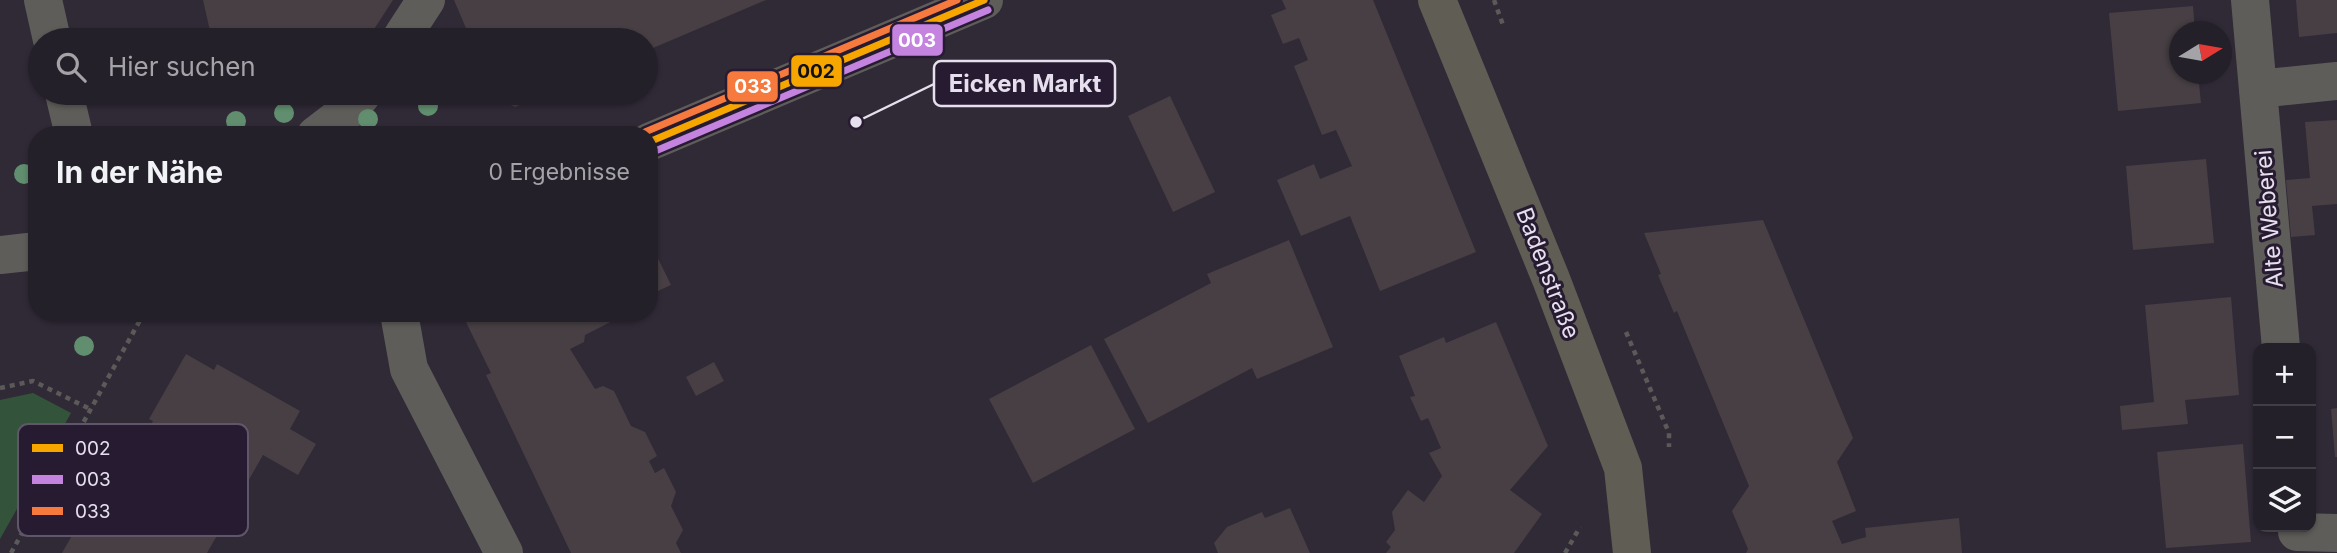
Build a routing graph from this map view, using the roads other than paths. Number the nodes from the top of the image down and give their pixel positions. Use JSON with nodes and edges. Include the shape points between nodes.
{"nodes":[{"id":1,"x":43,"y":0,"type":"edge"},
{"id":2,"x":426,"y":0,"type":"edge"},
{"id":3,"x":984,"y":0,"type":"edge"},
{"id":4,"x":1437,"y":0,"type":"edge"},
{"id":5,"x":2250,"y":0,"type":"edge"},
{"id":6,"x":49,"y":28,"type":"edge"},
{"id":7,"x":408,"y":28,"type":"edge"},
{"id":8,"x":2337,"y":81,"type":"edge"},
{"id":9,"x":2258,"y":89,"type":"junction"},
{"id":10,"x":67,"y":105,"type":"edge"},
{"id":11,"x":353,"y":105,"type":"edge"},
{"id":12,"x":72,"y":126,"type":"edge"},
{"id":13,"x":328,"y":126,"type":"edge"},
{"id":14,"x":658,"y":138,"type":"edge"},
{"id":15,"x":28,"y":252,"type":"edge"},
{"id":16,"x":0,"y":255,"type":"edge"},
{"id":17,"x":401,"y":322,"type":"edge"},
{"id":18,"x":2281,"y":343,"type":"edge"},
{"id":19,"x":2337,"y":533,"type":"edge"},
{"id":20,"x":2298,"y":537,"type":"edge"},
{"id":21,"x":504,"y":553,"type":"edge"},
{"id":22,"x":1632,"y":553,"type":"edge"}],
"edges":[{"from":1,"to":6,"type":"street"},
{"from":2,"to":7,"type":"street"},
{"from":3,"to":14,"type":"street"},
{"from":4,"to":22,"type":"street","name":"Badenstraße","via":[[1623,468]]},
{"from":5,"to":9,"type":"street","name":"Alte Weberei"},
{"from":8,"to":9,"type":"street"},
{"from":9,"to":18,"type":"street","name":"Alte Weberei"},
{"from":10,"to":12,"type":"street"},
{"from":11,"to":13,"type":"street"},
{"from":15,"to":16,"type":"street"},
{"from":17,"to":21,"type":"street","via":[[409,369]]},
{"from":19,"to":20,"type":"street"}]}
